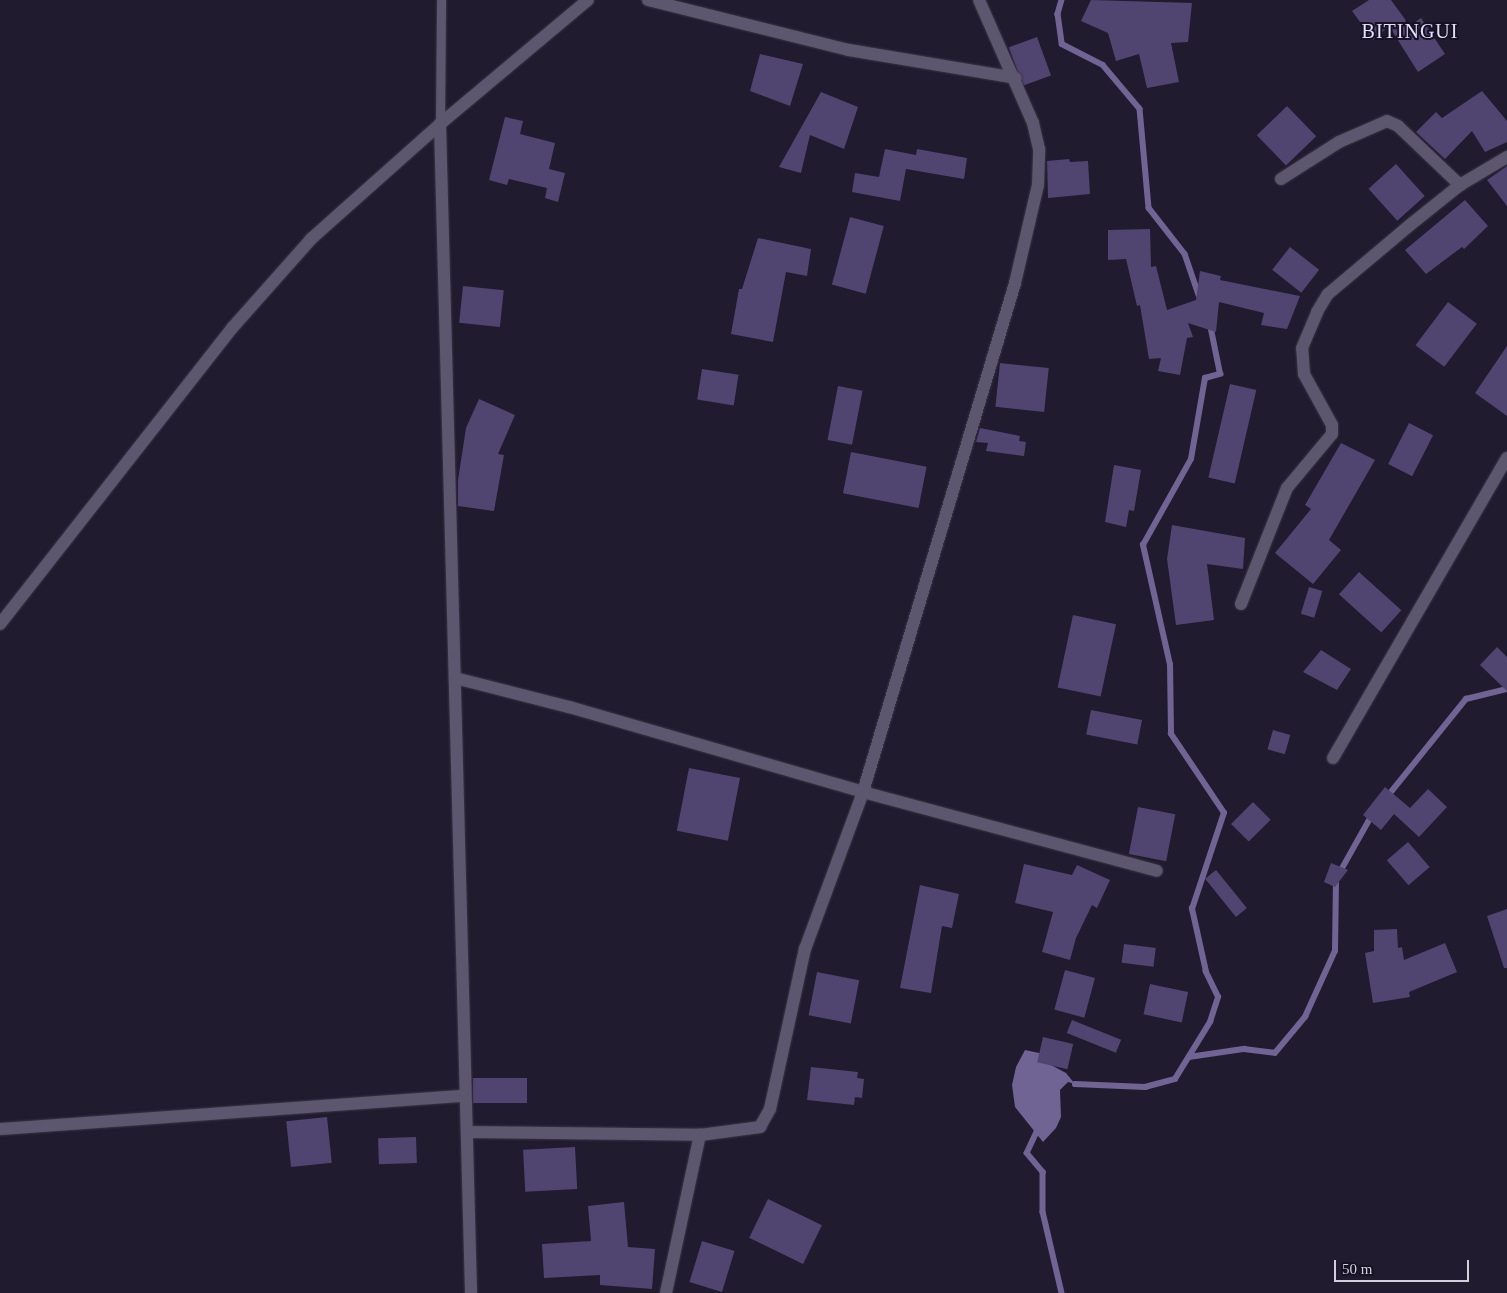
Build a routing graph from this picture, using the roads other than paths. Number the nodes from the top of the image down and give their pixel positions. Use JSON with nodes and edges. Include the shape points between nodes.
{"nodes":[{"id":1,"x":441,"y":0,"type":"edge"},
{"id":2,"x":588,"y":0,"type":"edge"},
{"id":3,"x":648,"y":0,"type":"edge"},
{"id":4,"x":980,"y":0,"type":"edge"},
{"id":5,"x":1016,"y":78,"type":"junction"},
{"id":6,"x":440,"y":124,"type":"junction"},
{"id":7,"x":1507,"y":157,"type":"edge"},
{"id":8,"x":1281,"y":179,"type":"dead end"},
{"id":9,"x":1460,"y":185,"type":"junction"},
{"id":10,"x":1507,"y":458,"type":"edge"},
{"id":11,"x":1241,"y":604,"type":"dead end"},
{"id":12,"x":0,"y":624,"type":"edge"},
{"id":13,"x":455,"y":678,"type":"junction"},
{"id":14,"x":1332,"y":758,"type":"dead end"},
{"id":15,"x":863,"y":792,"type":"junction"},
{"id":16,"x":1157,"y":872,"type":"dead end"},
{"id":17,"x":466,"y":1096,"type":"junction"},
{"id":18,"x":0,"y":1129,"type":"edge"},
{"id":19,"x":467,"y":1132,"type":"junction"},
{"id":20,"x":700,"y":1135,"type":"junction"},
{"id":21,"x":471,"y":1293,"type":"edge"},
{"id":22,"x":666,"y":1293,"type":"edge"}],
"edges":[{"from":1,"to":6,"type":"lane"},
{"from":2,"to":6,"type":"street"},
{"from":3,"to":5,"type":"street","via":[[849,50]]},
{"from":4,"to":5,"type":"street"},
{"from":5,"to":15,"type":"street","via":[[1039,149],[1038,185],[1015,283]]},
{"from":6,"to":12,"type":"street","via":[[311,239],[233,327]]},
{"from":6,"to":13,"type":"street"},
{"from":7,"to":9,"type":"street"},
{"from":8,"to":9,"type":"street","via":[[1339,142],[1387,121],[1398,126]]},
{"from":9,"to":11,"type":"street","via":[[1328,294],[1317,312],[1302,348],[1304,374],[1332,425],[1332,434],[1287,488]]},
{"from":10,"to":14,"type":"street"},
{"from":13,"to":15,"type":"street","via":[[569,707]]},
{"from":13,"to":17,"type":"street"},
{"from":15,"to":16,"type":"street"},
{"from":15,"to":20,"type":"street","via":[[804,949],[770,1109],[760,1127]]},
{"from":17,"to":18,"type":"street"},
{"from":17,"to":19,"type":"street"},
{"from":19,"to":20,"type":"street"},
{"from":19,"to":21,"type":"street"},
{"from":20,"to":22,"type":"street"}]}
